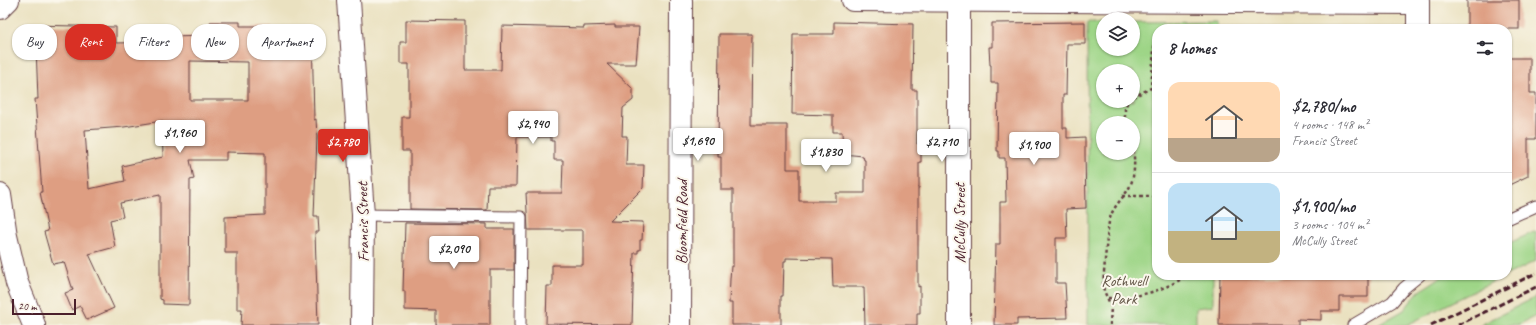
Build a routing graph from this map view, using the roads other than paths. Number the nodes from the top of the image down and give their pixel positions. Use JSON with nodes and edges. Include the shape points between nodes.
{"nodes":[{"id":1,"x":349,"y":0,"type":"edge"},
{"id":2,"x":681,"y":0,"type":"edge"},
{"id":3,"x":853,"y":0,"type":"edge"},
{"id":4,"x":908,"y":0,"type":"edge"},
{"id":5,"x":959,"y":0,"type":"edge"},
{"id":6,"x":1158,"y":1,"type":"edge"},
{"id":7,"x":1418,"y":1,"type":"edge"},
{"id":8,"x":1418,"y":24,"type":"edge"},
{"id":9,"x":0,"y":195,"type":"edge"},
{"id":10,"x":1536,"y":206,"type":"edge"},
{"id":11,"x":363,"y":215,"type":"junction"},
{"id":12,"x":1512,"y":217,"type":"edge"},
{"id":13,"x":1414,"y":280,"type":"edge"},
{"id":14,"x":34,"y":325,"type":"edge"},
{"id":15,"x":362,"y":325,"type":"edge"},
{"id":16,"x":520,"y":325,"type":"edge"},
{"id":17,"x":680,"y":325,"type":"edge"},
{"id":18,"x":960,"y":325,"type":"edge"},
{"id":19,"x":1353,"y":325,"type":"edge"}],
"edges":[{"from":1,"to":11,"type":"street","name":"Francis Street"},
{"from":2,"to":17,"type":"street","name":"Bloomfield Road"},
{"from":3,"to":4,"type":"street"},
{"from":4,"to":5,"type":"street"},
{"from":5,"to":6,"type":"street"},
{"from":5,"to":18,"type":"street","name":"McCully Street"},
{"from":6,"to":7,"type":"street"},
{"from":7,"to":8,"type":"street"},
{"from":9,"to":14,"type":"street","via":[[17,283]]},
{"from":10,"to":12,"type":"lane"},
{"from":11,"to":15,"type":"street","name":"Francis Street"},
{"from":11,"to":16,"type":"lane","via":[[521,217]]},
{"from":13,"to":19,"type":"lane","via":[[1392,302]]}]}
